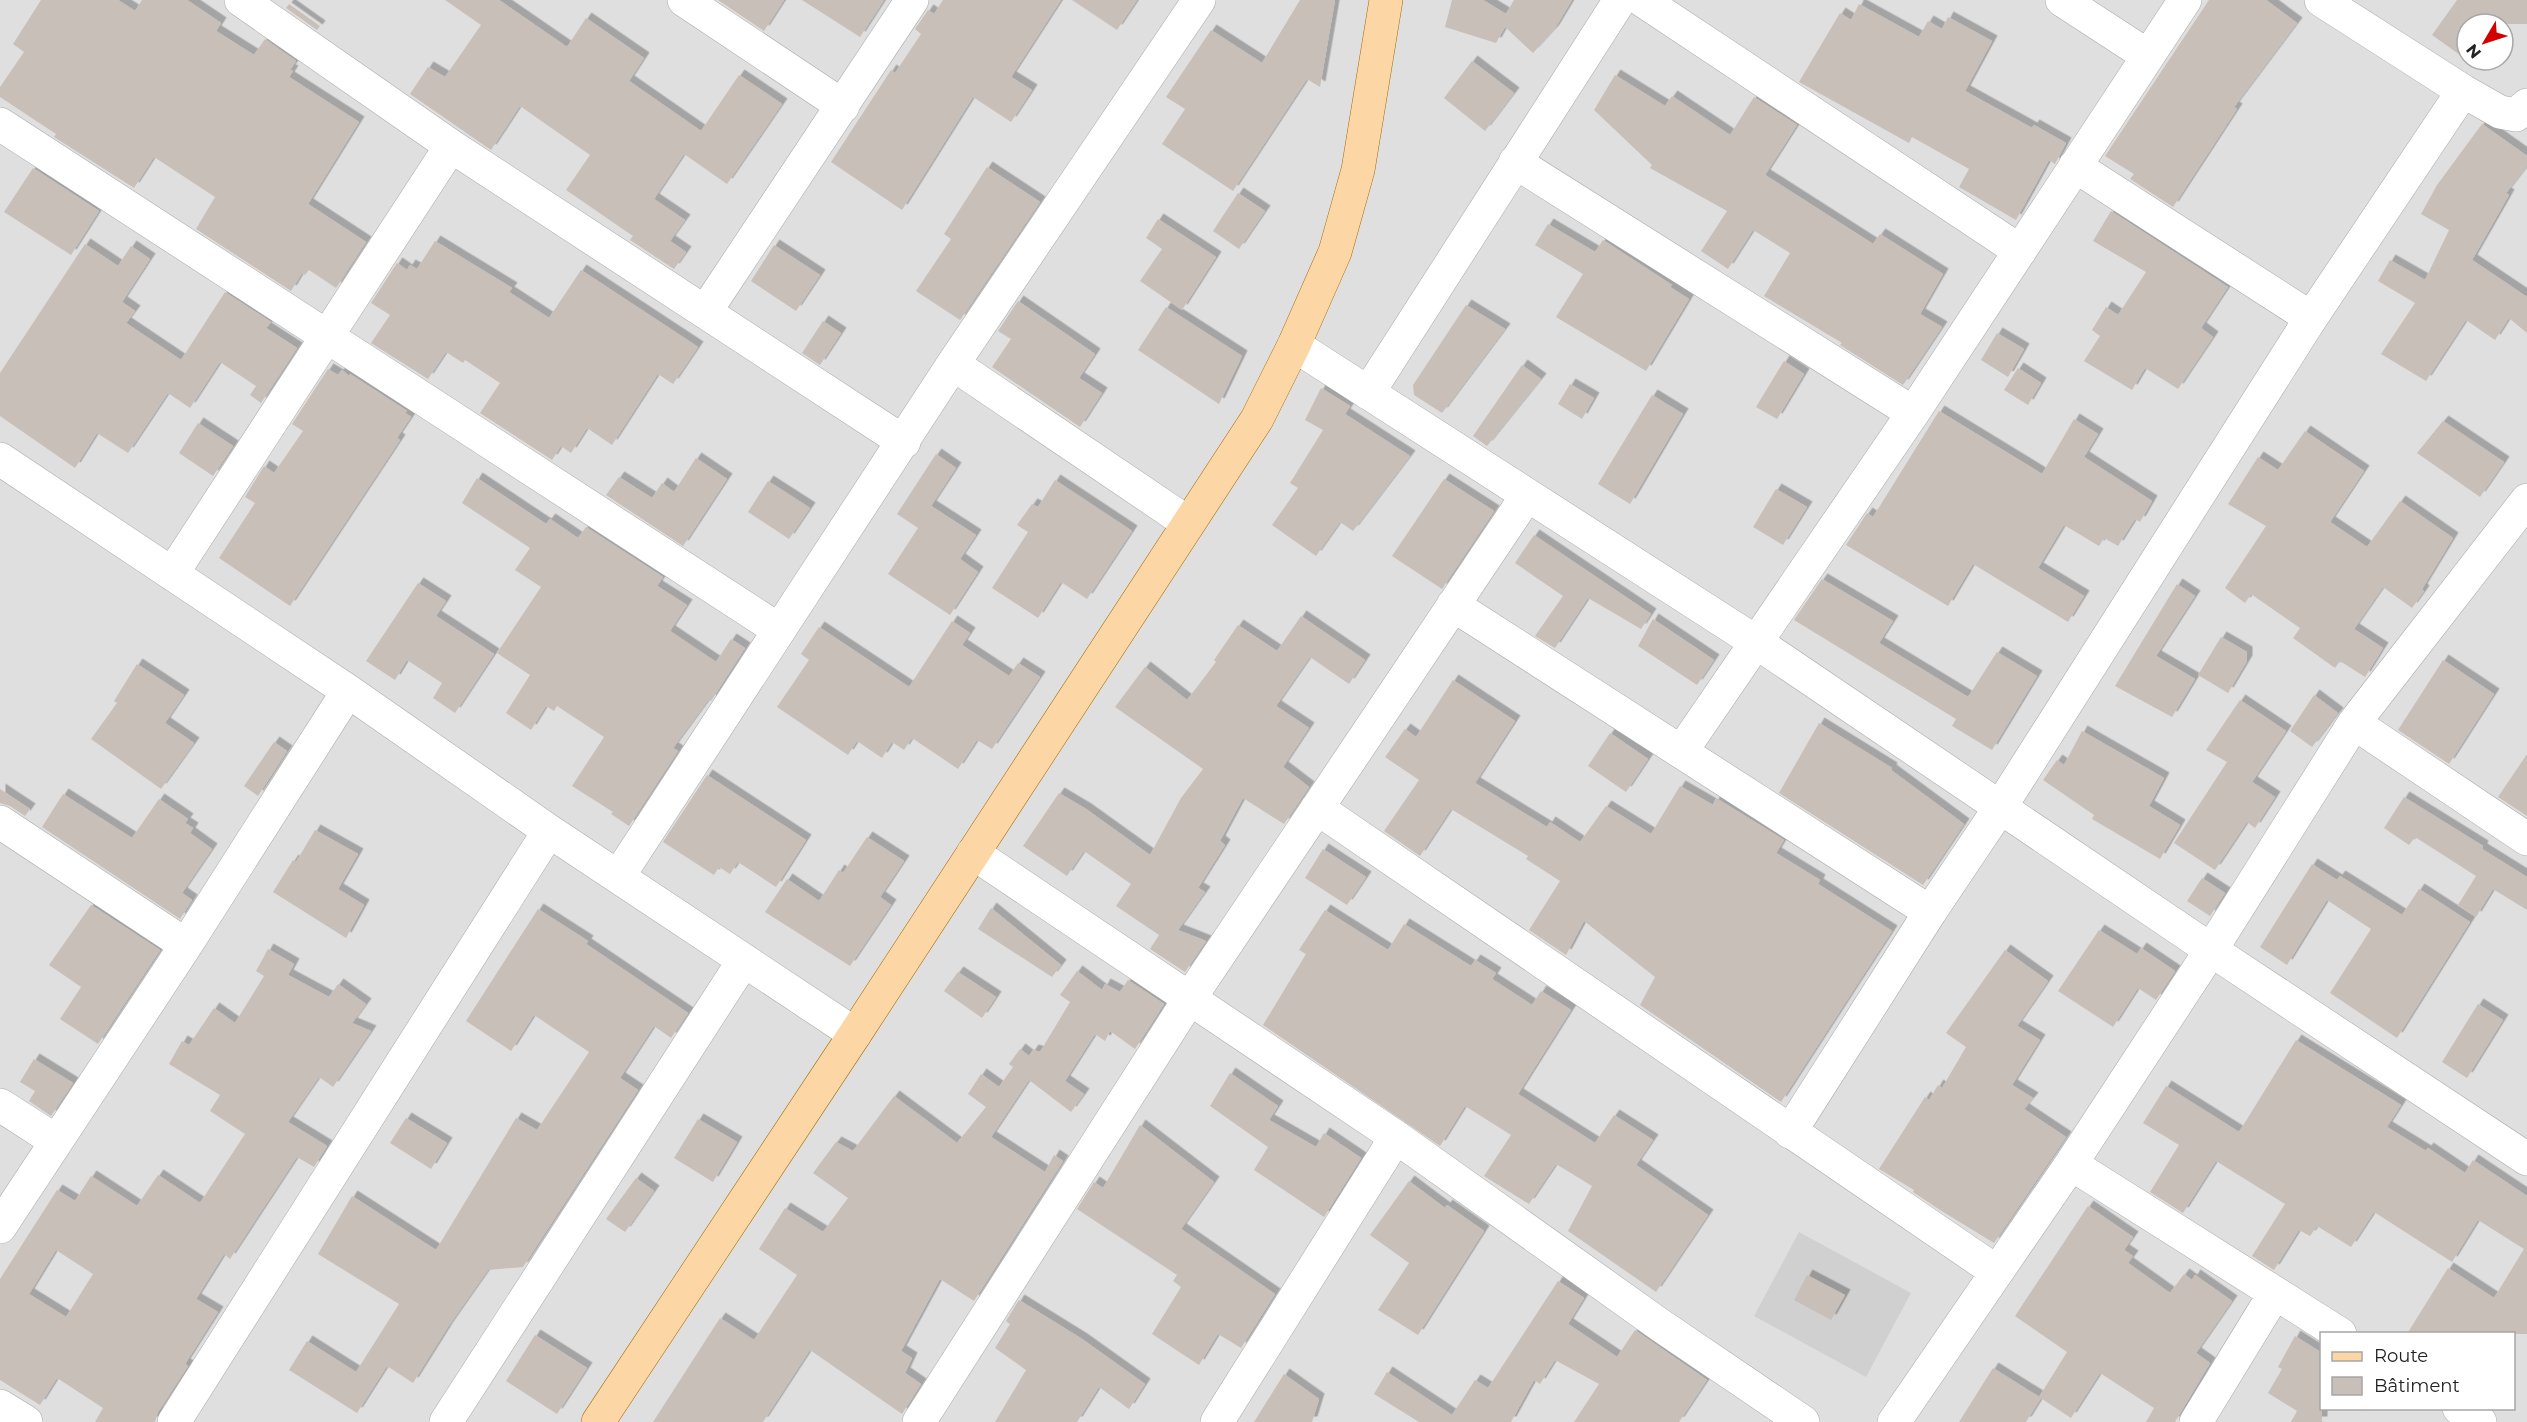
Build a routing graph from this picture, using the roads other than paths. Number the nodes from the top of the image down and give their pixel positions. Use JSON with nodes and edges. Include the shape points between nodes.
{"nodes":[{"id":1,"x":684,"y":0,"type":"edge"},
{"id":2,"x":912,"y":0,"type":"edge"},
{"id":3,"x":1199,"y":0,"type":"edge"},
{"id":4,"x":1386,"y":0,"type":"edge"},
{"id":5,"x":1620,"y":0,"type":"edge"},
{"id":6,"x":1642,"y":0,"type":"edge"},
{"id":7,"x":2062,"y":0,"type":"edge"},
{"id":8,"x":2185,"y":0,"type":"edge"},
{"id":9,"x":2321,"y":0,"type":"edge"},
{"id":10,"x":246,"y":1,"type":"edge"},
{"id":11,"x":2148,"y":56,"type":"junction"},
{"id":12,"x":2463,"y":91,"type":"junction"},
{"id":13,"x":2527,"y":105,"type":"edge"},
{"id":14,"x":843,"y":106,"type":"junction"},
{"id":15,"x":0,"y":123,"type":"edge"},
{"id":16,"x":451,"y":146,"type":"junction"},
{"id":17,"x":1515,"y":162,"type":"junction"},
{"id":18,"x":2075,"y":166,"type":"junction"},
{"id":19,"x":2019,"y":251,"type":"junction"},
{"id":20,"x":705,"y":312,"type":"junction"},
{"id":21,"x":2311,"y":318,"type":"junction"},
{"id":22,"x":327,"y":337,"type":"junction"},
{"id":23,"x":1294,"y":345,"type":"junction"},
{"id":24,"x":953,"y":364,"type":"junction"},
{"id":25,"x":1368,"y":393,"type":"junction"},
{"id":26,"x":1912,"y":414,"type":"junction"},
{"id":27,"x":904,"y":442,"type":"junction"},
{"id":28,"x":0,"y":459,"type":"edge"},
{"id":29,"x":1526,"y":497,"type":"junction"},
{"id":30,"x":2527,"y":500,"type":"edge"},
{"id":31,"x":1188,"y":523,"type":"junction"},
{"id":32,"x":172,"y":574,"type":"junction"},
{"id":33,"x":1453,"y":606,"type":"junction"},
{"id":34,"x":779,"y":630,"type":"junction"},
{"id":35,"x":1756,"y":642,"type":"junction"},
{"id":36,"x":348,"y":691,"type":"junction"},
{"id":37,"x":2354,"y":723,"type":"junction"},
{"id":38,"x":1681,"y":752,"type":"junction"},
{"id":39,"x":2001,"y":806,"type":"junction"},
{"id":40,"x":1317,"y":808,"type":"junction"},
{"id":41,"x":0,"y":822,"type":"edge"},
{"id":42,"x":549,"y":831,"type":"junction"},
{"id":43,"x":2527,"y":839,"type":"edge"},
{"id":44,"x":973,"y":853,"type":"junction"},
{"id":45,"x":618,"y":878,"type":"junction"},
{"id":46,"x":1930,"y":912,"type":"junction"},
{"id":47,"x":186,"y":945,"type":"junction"},
{"id":48,"x":2211,"y":950,"type":"junction"},
{"id":49,"x":744,"y":960,"type":"junction"},
{"id":50,"x":1190,"y":998,"type":"junction"},
{"id":51,"x":855,"y":1034,"type":"junction"},
{"id":52,"x":0,"y":1105,"type":"edge"},
{"id":53,"x":1790,"y":1132,"type":"junction"},
{"id":54,"x":1396,"y":1137,"type":"junction"},
{"id":55,"x":56,"y":1141,"type":"junction"},
{"id":56,"x":2527,"y":1159,"type":"edge"},
{"id":57,"x":2071,"y":1164,"type":"junction"},
{"id":58,"x":0,"y":1227,"type":"edge"},
{"id":59,"x":1997,"y":1272,"type":"junction"},
{"id":60,"x":2275,"y":1293,"type":"junction"},
{"id":61,"x":2337,"y":1332,"type":"edge"},
{"id":62,"x":0,"y":1406,"type":"edge"},
{"id":63,"x":2462,"y":1410,"type":"edge"},
{"id":64,"x":26,"y":1422,"type":"edge"},
{"id":65,"x":174,"y":1422,"type":"edge"},
{"id":66,"x":446,"y":1422,"type":"edge"},
{"id":67,"x":598,"y":1422,"type":"edge"},
{"id":68,"x":920,"y":1422,"type":"edge"},
{"id":69,"x":1217,"y":1422,"type":"edge"},
{"id":70,"x":1803,"y":1422,"type":"edge"},
{"id":71,"x":1894,"y":1422,"type":"edge"},
{"id":72,"x":2196,"y":1422,"type":"edge"},
{"id":73,"x":2480,"y":1422,"type":"edge"}],
"edges":[{"from":1,"to":14,"type":"street"},
{"from":2,"to":14,"type":"street"},
{"from":3,"to":24,"type":"street"},
{"from":4,"to":23,"type":"main road","via":[[1358,170],[1335,252]]},
{"from":5,"to":17,"type":"street"},
{"from":6,"to":19,"type":"street"},
{"from":7,"to":11,"type":"street"},
{"from":8,"to":11,"type":"street"},
{"from":9,"to":12,"type":"street"},
{"from":10,"to":16,"type":"street"},
{"from":11,"to":18,"type":"street"},
{"from":12,"to":13,"type":"street","via":[[2516,115]]},
{"from":12,"to":21,"type":"street"},
{"from":14,"to":20,"type":"street"},
{"from":15,"to":22,"type":"street"},
{"from":16,"to":20,"type":"street"},
{"from":16,"to":22,"type":"street"},
{"from":17,"to":25,"type":"street"},
{"from":17,"to":26,"type":"street"},
{"from":18,"to":19,"type":"street"},
{"from":18,"to":21,"type":"street"},
{"from":19,"to":26,"type":"street"},
{"from":20,"to":27,"type":"street"},
{"from":21,"to":39,"type":"street"},
{"from":22,"to":32,"type":"street"},
{"from":22,"to":34,"type":"street"},
{"from":23,"to":25,"type":"street"},
{"from":23,"to":31,"type":"main road","via":[[1257,419]]},
{"from":24,"to":27,"type":"street"},
{"from":24,"to":31,"type":"street"},
{"from":25,"to":29,"type":"street"},
{"from":26,"to":35,"type":"street"},
{"from":27,"to":34,"type":"street"},
{"from":28,"to":32,"type":"street"},
{"from":29,"to":33,"type":"street"},
{"from":29,"to":35,"type":"street"},
{"from":30,"to":37,"type":"street"},
{"from":31,"to":44,"type":"main road"},
{"from":32,"to":36,"type":"street"},
{"from":33,"to":38,"type":"street"},
{"from":33,"to":40,"type":"street"},
{"from":34,"to":45,"type":"street"},
{"from":35,"to":38,"type":"street"},
{"from":35,"to":39,"type":"street"},
{"from":36,"to":42,"type":"street"},
{"from":36,"to":47,"type":"street"},
{"from":37,"to":43,"type":"street"},
{"from":37,"to":48,"type":"street"},
{"from":38,"to":46,"type":"street"},
{"from":39,"to":46,"type":"street"},
{"from":39,"to":48,"type":"street"},
{"from":40,"to":50,"type":"street"},
{"from":40,"to":53,"type":"street"},
{"from":41,"to":47,"type":"street"},
{"from":42,"to":45,"type":"street"},
{"from":42,"to":65,"type":"street"},
{"from":44,"to":50,"type":"street"},
{"from":44,"to":51,"type":"main road"},
{"from":45,"to":49,"type":"street"},
{"from":46,"to":53,"type":"street"},
{"from":47,"to":55,"type":"street"},
{"from":48,"to":56,"type":"street"},
{"from":48,"to":57,"type":"street"},
{"from":49,"to":51,"type":"street"},
{"from":49,"to":66,"type":"street"},
{"from":50,"to":54,"type":"street"},
{"from":50,"to":68,"type":"street"},
{"from":51,"to":67,"type":"main road"},
{"from":52,"to":55,"type":"street"},
{"from":53,"to":59,"type":"street"},
{"from":54,"to":69,"type":"street"},
{"from":54,"to":70,"type":"street"},
{"from":55,"to":58,"type":"street"},
{"from":57,"to":59,"type":"street"},
{"from":57,"to":60,"type":"street"},
{"from":59,"to":71,"type":"street"},
{"from":60,"to":61,"type":"street"},
{"from":60,"to":72,"type":"street"},
{"from":62,"to":64,"type":"street"},
{"from":63,"to":73,"type":"street"}]}
